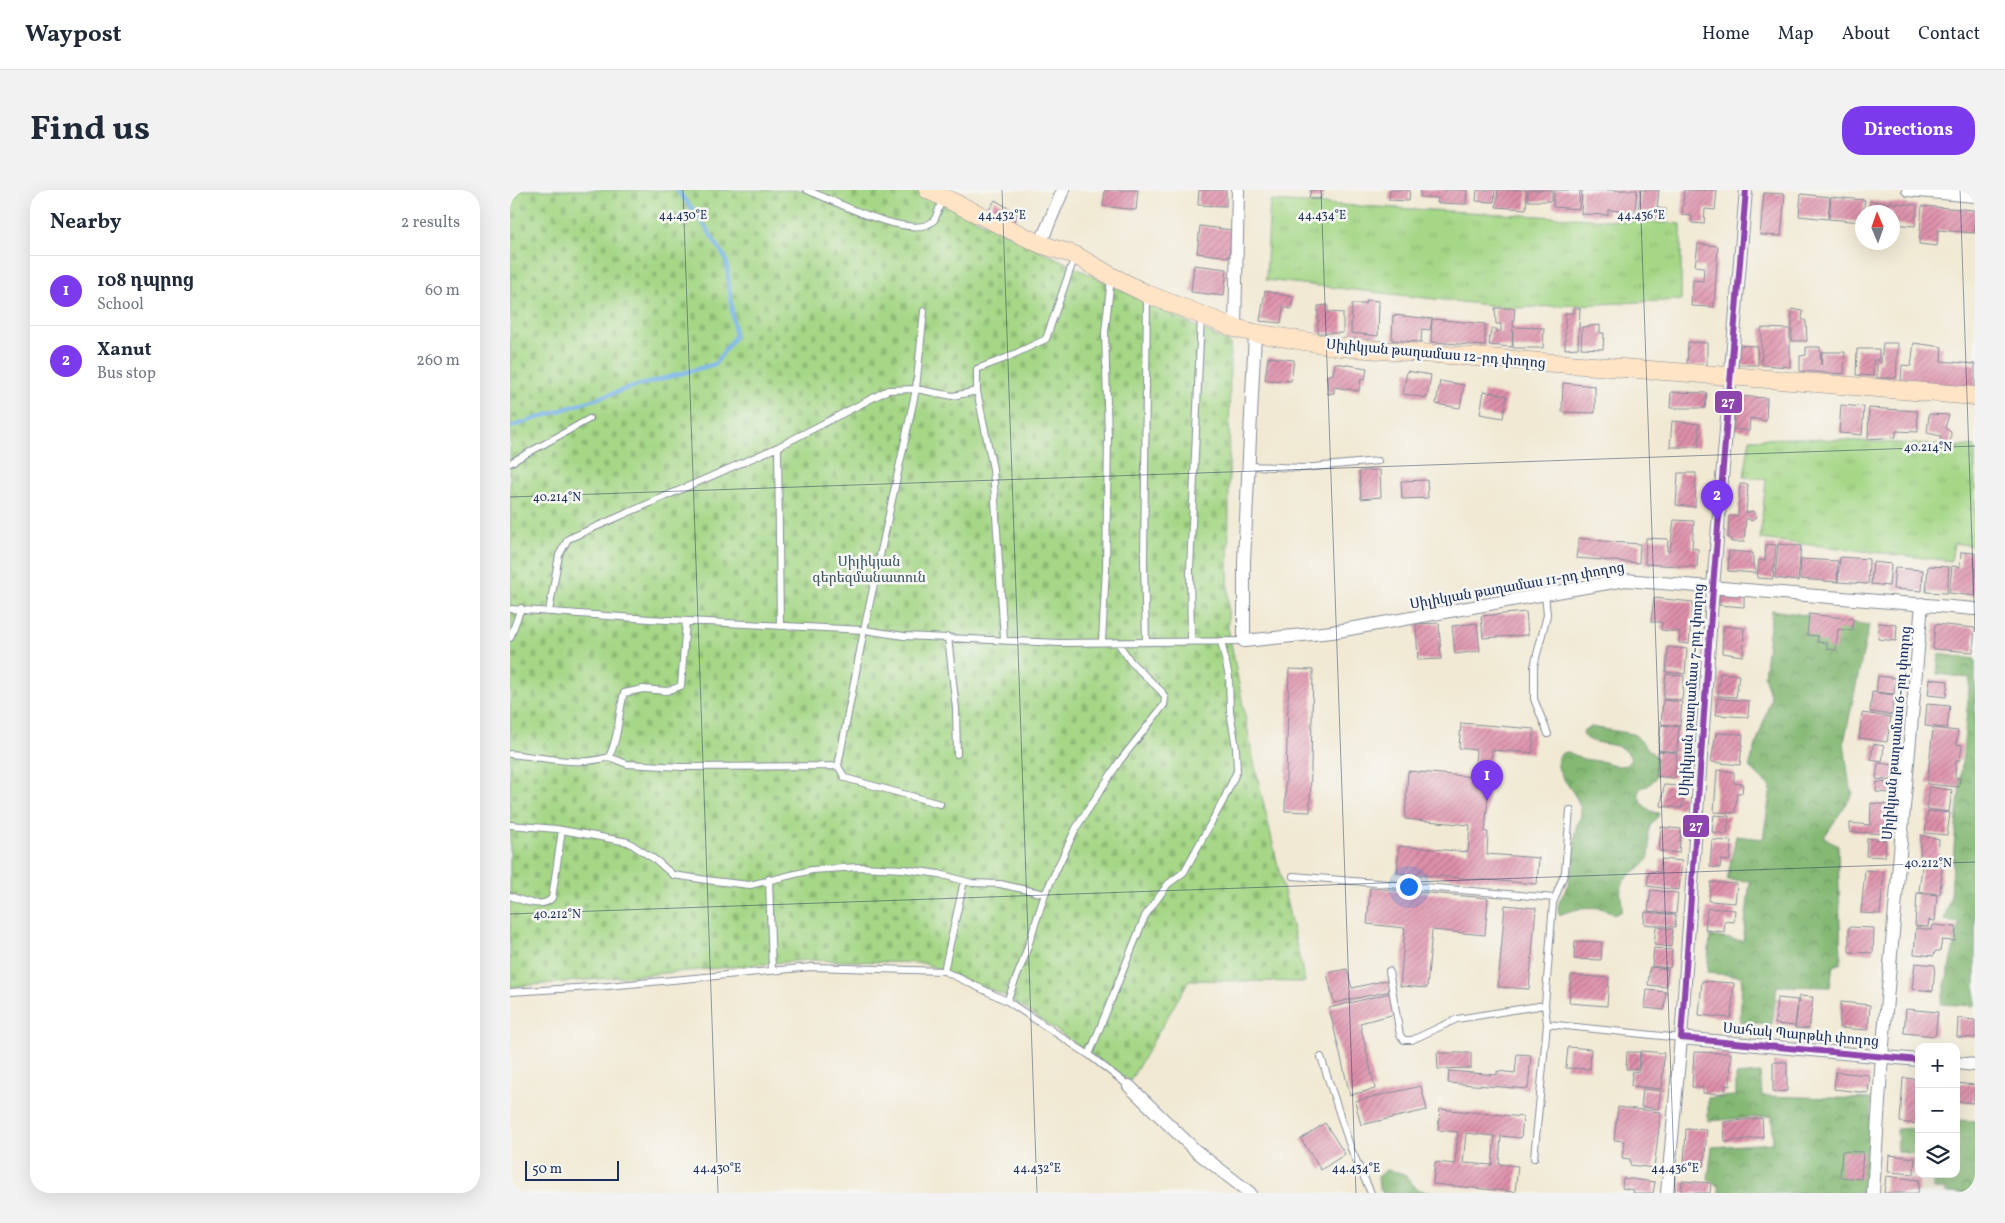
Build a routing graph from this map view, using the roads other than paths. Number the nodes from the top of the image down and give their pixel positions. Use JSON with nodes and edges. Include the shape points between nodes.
{"nodes":[{"id":1,"x":807,"y":190,"type":"edge"},
{"id":2,"x":1063,"y":190,"type":"edge"},
{"id":3,"x":1238,"y":190,"type":"edge"},
{"id":4,"x":1746,"y":190,"type":"edge"},
{"id":5,"x":1908,"y":190,"type":"edge"},
{"id":6,"x":935,"y":194,"type":"edge"},
{"id":7,"x":1975,"y":196,"type":"edge"},
{"id":8,"x":1040,"y":244,"type":"junction"},
{"id":9,"x":1075,"y":255,"type":"junction"},
{"id":10,"x":1111,"y":276,"type":"junction"},
{"id":11,"x":1147,"y":294,"type":"junction"},
{"id":12,"x":924,"y":311,"type":"dead end"},
{"id":13,"x":1201,"y":315,"type":"junction"},
{"id":14,"x":1235,"y":328,"type":"junction"},
{"id":15,"x":1255,"y":333,"type":"junction"},
{"id":16,"x":1730,"y":376,"type":"junction"},
{"id":17,"x":916,"y":389,"type":"junction"},
{"id":18,"x":978,"y":391,"type":"junction"},
{"id":19,"x":1975,"y":396,"type":"edge"},
{"id":20,"x":589,"y":419,"type":"dead end"},
{"id":21,"x":778,"y":447,"type":"junction"},
{"id":22,"x":1378,"y":461,"type":"dead end"},
{"id":23,"x":510,"y":463,"type":"edge"},
{"id":24,"x":1248,"y":466,"type":"junction"},
{"id":25,"x":1713,"y":587,"type":"junction"},
{"id":26,"x":1545,"y":594,"type":"junction"},
{"id":27,"x":1922,"y":604,"type":"junction"},
{"id":28,"x":510,"y":608,"type":"edge"},
{"id":29,"x":521,"y":608,"type":"junction"},
{"id":30,"x":1975,"y":608,"type":"edge"},
{"id":31,"x":549,"y":611,"type":"junction"},
{"id":32,"x":686,"y":621,"type":"junction"},
{"id":33,"x":780,"y":626,"type":"junction"},
{"id":34,"x":864,"y":630,"type":"junction"},
{"id":35,"x":510,"y":638,"type":"edge"},
{"id":36,"x":948,"y":638,"type":"junction"},
{"id":37,"x":1004,"y":640,"type":"junction"},
{"id":38,"x":1191,"y":641,"type":"junction"},
{"id":39,"x":1221,"y":641,"type":"junction"},
{"id":40,"x":1244,"y":641,"type":"junction"},
{"id":41,"x":1102,"y":642,"type":"junction"},
{"id":42,"x":1146,"y":642,"type":"junction"},
{"id":43,"x":1118,"y":643,"type":"junction"},
{"id":44,"x":1548,"y":734,"type":"dead end"},
{"id":45,"x":510,"y":754,"type":"edge"},
{"id":46,"x":957,"y":754,"type":"dead end"},
{"id":47,"x":609,"y":757,"type":"junction"},
{"id":48,"x":838,"y":766,"type":"junction"},
{"id":49,"x":940,"y":804,"type":"dead end"},
{"id":50,"x":1570,"y":810,"type":"dead end"},
{"id":51,"x":510,"y":825,"type":"edge"},
{"id":52,"x":562,"y":830,"type":"junction"},
{"id":53,"x":1293,"y":876,"type":"dead end"},
{"id":54,"x":769,"y":879,"type":"junction"},
{"id":55,"x":964,"y":881,"type":"junction"},
{"id":56,"x":1045,"y":894,"type":"junction"},
{"id":57,"x":510,"y":896,"type":"edge"},
{"id":58,"x":1555,"y":898,"type":"junction"},
{"id":59,"x":772,"y":971,"type":"junction"},
{"id":60,"x":944,"y":971,"type":"junction"},
{"id":61,"x":1389,"y":971,"type":"dead end"},
{"id":62,"x":510,"y":992,"type":"edge"},
{"id":63,"x":1007,"y":1000,"type":"junction"},
{"id":64,"x":1545,"y":1006,"type":"junction"},
{"id":65,"x":1547,"y":1024,"type":"junction"},
{"id":66,"x":1681,"y":1038,"type":"junction"},
{"id":67,"x":1089,"y":1055,"type":"junction"},
{"id":68,"x":1882,"y":1056,"type":"junction"},
{"id":69,"x":1321,"y":1057,"type":"dead end"},
{"id":70,"x":1915,"y":1060,"type":"edge"},
{"id":71,"x":1960,"y":1063,"type":"edge"},
{"id":72,"x":1975,"y":1065,"type":"edge"},
{"id":73,"x":1129,"y":1086,"type":"joint"},
{"id":74,"x":1534,"y":1158,"type":"dead end"},
{"id":75,"x":1250,"y":1193,"type":"edge"},
{"id":76,"x":1372,"y":1193,"type":"edge"},
{"id":77,"x":1667,"y":1193,"type":"edge"},
{"id":78,"x":1873,"y":1193,"type":"edge"}],
"edges":[{"from":1,"to":6,"type":"lane","via":[[887,223],[905,227],[924,226],[934,220]]},
{"from":2,"to":8,"type":"street"},
{"from":3,"to":14,"type":"street"},
{"from":4,"to":16,"type":"street","name":"Սիլիկյան թաղամաս 7-րդ փողոց"},
{"from":5,"to":7,"type":"street"},
{"from":6,"to":8,"type":"main road","name":"Սիլիկյան թաղամաս 12-րդ փողոց"},
{"from":8,"to":9,"type":"main road","name":"Սիլիկյան թաղամաս 12-րդ փողոց"},
{"from":9,"to":10,"type":"main road","name":"Սիլիկյան թաղամաս 12-րդ փողոց"},
{"from":9,"to":18,"type":"lane","via":[[1046,340],[977,369]]},
{"from":10,"to":11,"type":"main road","name":"Սիլիկյան թաղամաս 12-րդ փողոց"},
{"from":10,"to":41,"type":"lane","via":[[1106,332],[1108,438]]},
{"from":11,"to":13,"type":"main road","name":"Սիլիկյան թաղամաս 12-րդ փողոց"},
{"from":11,"to":42,"type":"lane"},
{"from":12,"to":17,"type":"lane"},
{"from":13,"to":14,"type":"main road","name":"Սիլիկյան թաղամաս 12-րդ փողոց"},
{"from":13,"to":38,"type":"lane","via":[[1190,570]]},
{"from":14,"to":15,"type":"main road","name":"Սիլիկյան թաղամաս 12-րդ փողոց"},
{"from":15,"to":16,"type":"main road","name":"Սիլիկյան թաղամաս 12-րդ փողոց","via":[[1340,347]]},
{"from":15,"to":24,"type":"street"},
{"from":16,"to":19,"type":"main road","name":"Սիլիկյան թաղամաս 12-րդ փողոց"},
{"from":16,"to":25,"type":"street","name":"Սիլիկյան թաղամաս 7-րդ փողոց"},
{"from":17,"to":18,"type":"lane","via":[[953,396]]},
{"from":17,"to":21,"type":"lane","via":[[888,390]]},
{"from":17,"to":34,"type":"lane"},
{"from":18,"to":37,"type":"lane","via":[[993,468]]},
{"from":20,"to":23,"type":"lane"},
{"from":21,"to":31,"type":"lane","via":[[568,539],[560,555]]},
{"from":21,"to":33,"type":"lane"},
{"from":22,"to":24,"type":"lane","via":[[1302,468]]},
{"from":24,"to":40,"type":"street"},
{"from":25,"to":26,"type":"street","name":"Սիլիկյան թաղամաս 11-րդ փողոց","via":[[1625,580]]},
{"from":25,"to":27,"type":"street","name":"Սիլիկյան թաղամաս 11-րդ փողոց"},
{"from":25,"to":66,"type":"street","name":"Սիլիկյան թաղամաս 7-րդ փողոց"},
{"from":26,"to":40,"type":"street","name":"Սիլիկյան թաղամաս 11-րդ փողոց","via":[[1332,632]]},
{"from":26,"to":44,"type":"lane","via":[[1546,615],[1534,666],[1534,699]]},
{"from":27,"to":30,"type":"street","name":"Սիլիկյան թաղամաս 11-րդ փողոց"},
{"from":27,"to":68,"type":"street","name":"Սիլիկյան թաղամաս 6-րդ փողոց"},
{"from":28,"to":29,"type":"lane"},
{"from":29,"to":31,"type":"lane"},
{"from":29,"to":35,"type":"lane"},
{"from":31,"to":32,"type":"lane"},
{"from":32,"to":33,"type":"lane"},
{"from":32,"to":47,"type":"lane","via":[[681,686],[667,691],[643,689],[624,693],[615,744]]},
{"from":33,"to":34,"type":"lane"},
{"from":34,"to":36,"type":"lane"},
{"from":34,"to":48,"type":"lane"},
{"from":36,"to":37,"type":"lane"},
{"from":36,"to":46,"type":"lane"},
{"from":37,"to":41,"type":"lane"},
{"from":38,"to":39,"type":"lane"},
{"from":38,"to":42,"type":"lane"},
{"from":39,"to":40,"type":"lane"},
{"from":39,"to":67,"type":"lane","via":[[1229,677],[1237,770],[1184,872],[1168,884],[1144,916]]},
{"from":41,"to":43,"type":"lane"},
{"from":42,"to":43,"type":"lane"},
{"from":43,"to":56,"type":"lane","via":[[1127,658],[1162,692],[1164,706],[1119,762],[1076,828]]},
{"from":45,"to":47,"type":"lane","via":[[569,762],[594,762]]},
{"from":47,"to":48,"type":"lane","via":[[627,764],[682,767]]},
{"from":48,"to":49,"type":"lane","via":[[845,778]]},
{"from":50,"to":58,"type":"lane","via":[[1565,872]]},
{"from":51,"to":52,"type":"lane"},
{"from":52,"to":54,"type":"lane","via":[[628,842],[673,875],[750,885]]},
{"from":52,"to":57,"type":"lane","via":[[552,898],[541,904]]},
{"from":53,"to":58,"type":"lane"},
{"from":54,"to":55,"type":"lane","via":[[812,870],[859,868],[904,869]]},
{"from":54,"to":59,"type":"lane"},
{"from":55,"to":56,"type":"lane","via":[[1000,884]]},
{"from":55,"to":60,"type":"lane"},
{"from":56,"to":63,"type":"lane"},
{"from":58,"to":64,"type":"lane"},
{"from":59,"to":60,"type":"lane","via":[[812,967]]},
{"from":59,"to":62,"type":"lane"},
{"from":60,"to":63,"type":"lane"},
{"from":61,"to":64,"type":"lane","via":[[1400,1035],[1404,1040],[1412,1040],[1457,1019]]},
{"from":63,"to":67,"type":"lane"},
{"from":64,"to":65,"type":"lane"},
{"from":65,"to":66,"type":"lane"},
{"from":65,"to":74,"type":"lane"},
{"from":66,"to":68,"type":"street","name":"Սահակ Պարթևի փողոց"},
{"from":66,"to":77,"type":"street","name":"Սիլիկյան թաղամաս 7-րդ փողոց"},
{"from":67,"to":73,"type":"lane"},
{"from":68,"to":70,"type":"street","name":"Սահակ Պարթևի փողոց"},
{"from":68,"to":78,"type":"street","name":"Սիլիկյան թաղամաս 6-րդ փողոց"},
{"from":69,"to":76,"type":"lane","via":[[1350,1149]]},
{"from":71,"to":72,"type":"street"},
{"from":73,"to":75,"type":"street","via":[[1196,1151]]}]}
